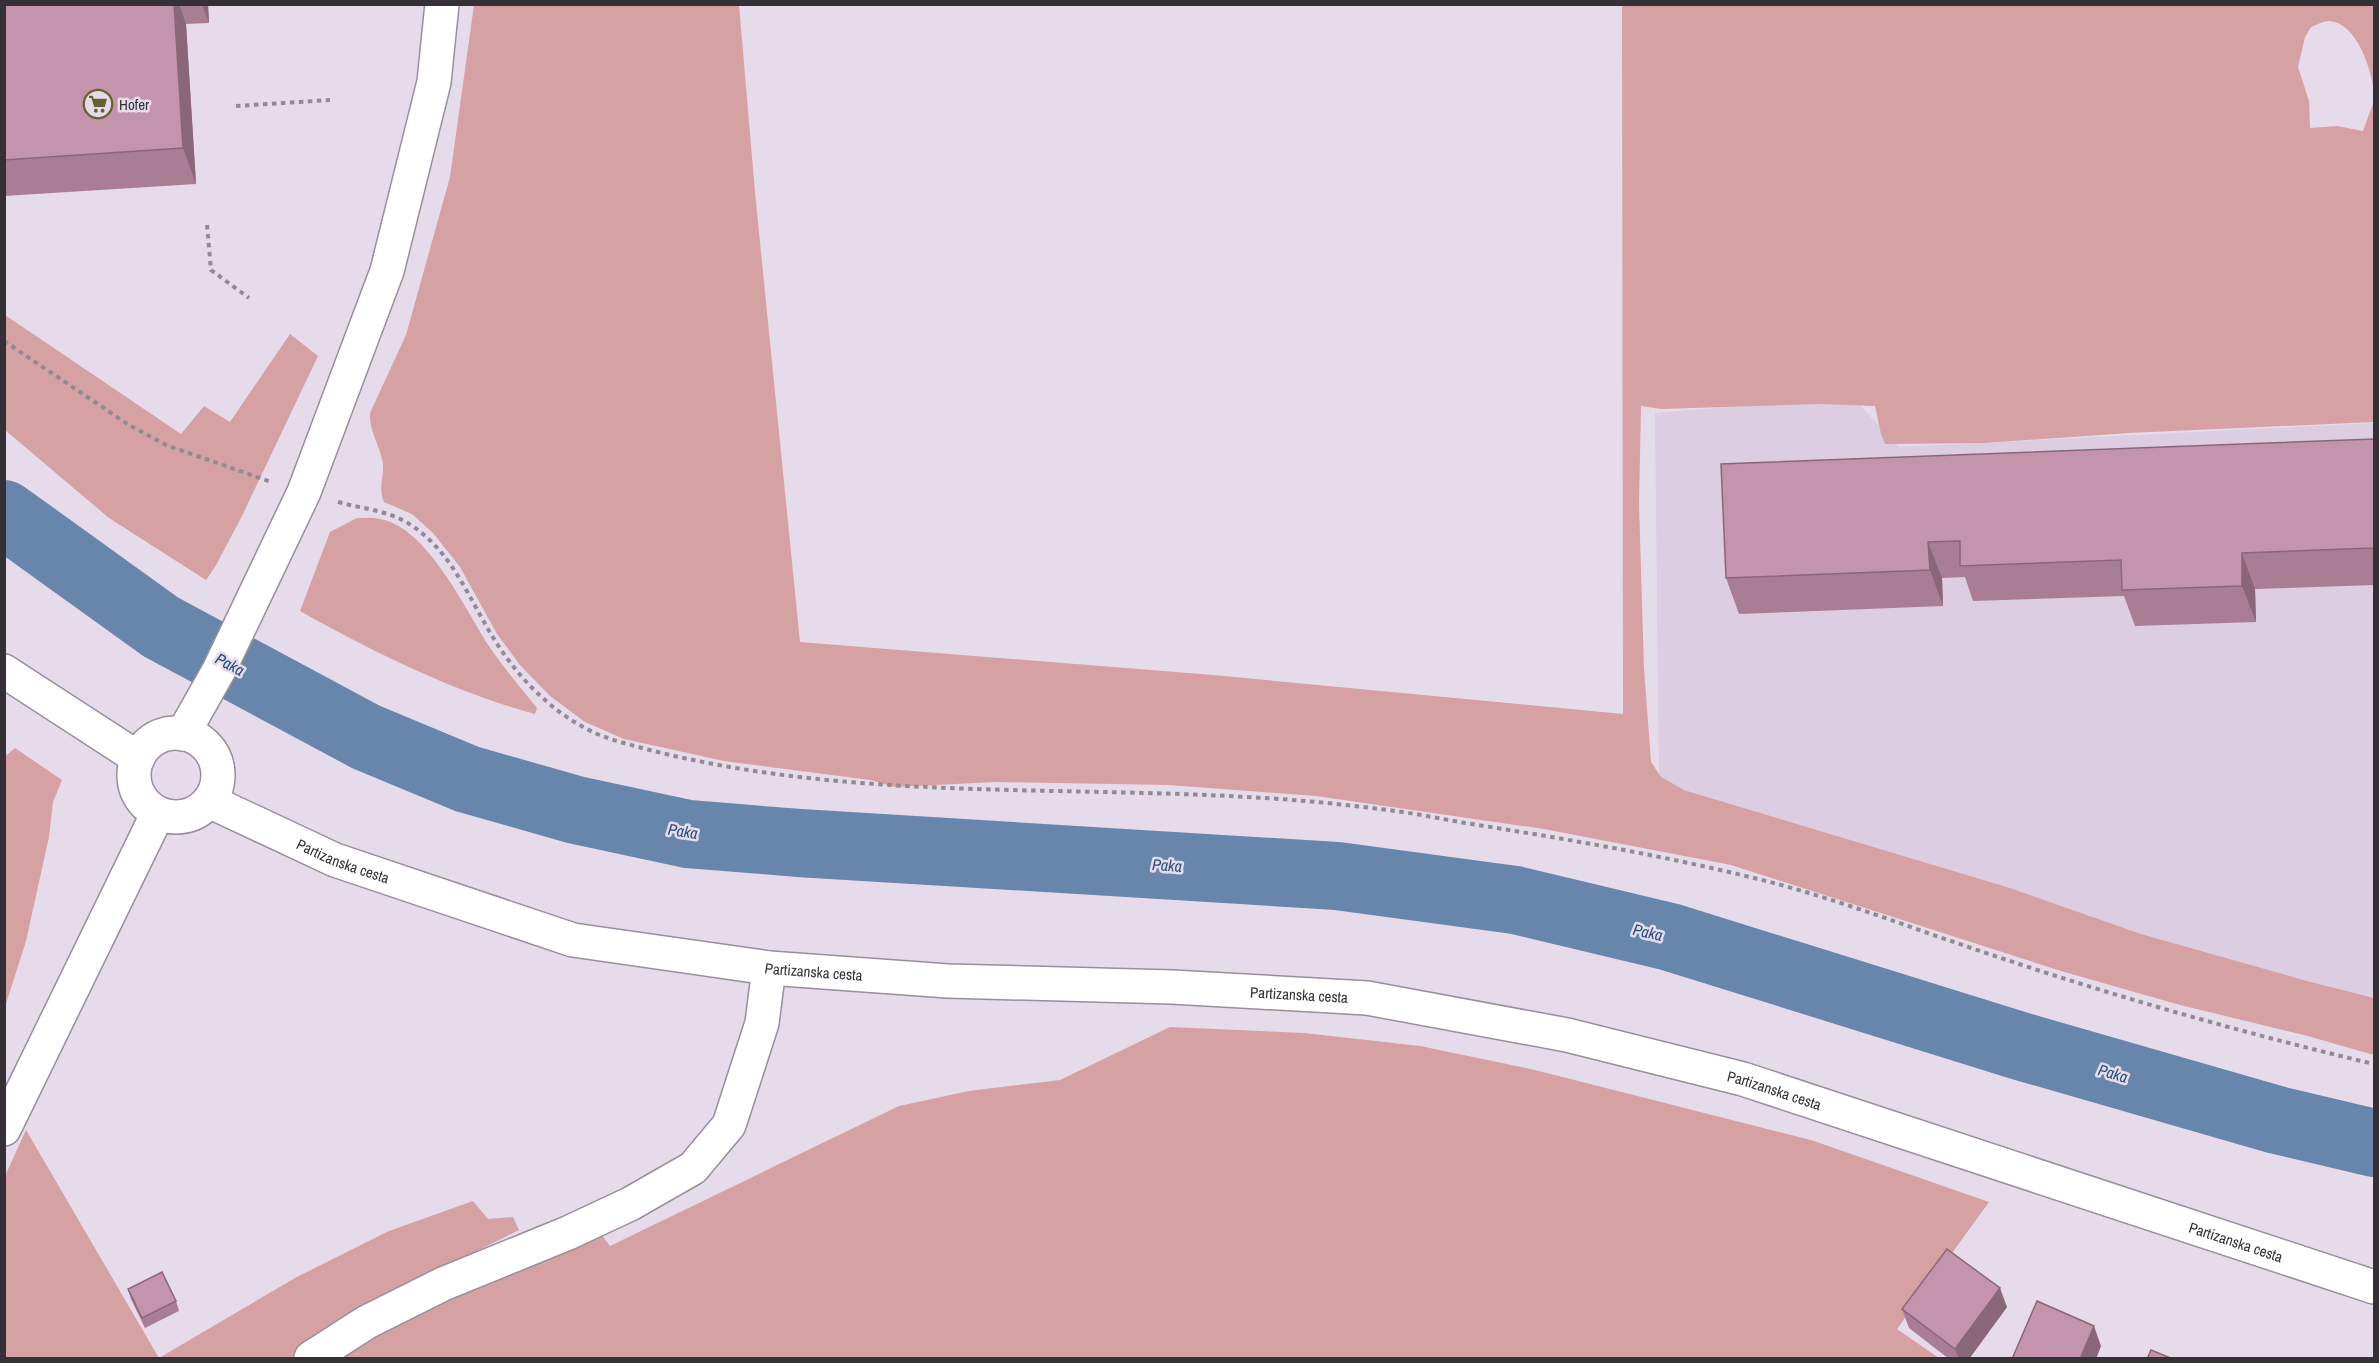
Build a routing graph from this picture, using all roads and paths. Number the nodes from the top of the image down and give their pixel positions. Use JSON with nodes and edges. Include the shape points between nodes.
{"nodes":[{"id":1,"x":442,"y":4,"type":"edge"},
{"id":2,"x":330,"y":100,"type":"dead end"},
{"id":3,"x":236,"y":106,"type":"dead end"},
{"id":4,"x":207,"y":225,"type":"dead end"},
{"id":5,"x":249,"y":298,"type":"dead end"},
{"id":6,"x":4,"y":341,"type":"edge"},
{"id":7,"x":269,"y":482,"type":"dead end"},
{"id":8,"x":359,"y":508,"type":"dead end"},
{"id":9,"x":4,"y":671,"type":"edge"},
{"id":10,"x":183,"y":734,"type":"junction"},
{"id":11,"x":138,"y":758,"type":"junction"},
{"id":12,"x":209,"y":801,"type":"junction"},
{"id":13,"x":158,"y":813,"type":"junction"},
{"id":14,"x":769,"y":968,"type":"junction"},
{"id":15,"x":2374,"y":1064,"type":"edge"},
{"id":16,"x":4,"y":1130,"type":"edge"},
{"id":17,"x":2374,"y":1287,"type":"edge"},
{"id":18,"x":311,"y":1359,"type":"edge"}],
"edges":[{"from":1,"to":10,"type":"main road","via":[[434,82],[387,271],[304,492],[208,692]]},
{"from":2,"to":3,"type":"path"},
{"from":4,"to":5,"type":"path","via":[[211,270]]},
{"from":6,"to":7,"type":"path","via":[[129,425],[166,445]]},
{"from":8,"to":15,"type":"path","via":[[380,510],[414,527],[446,556],[490,634],[525,680],[587,732],[619,742],[724,766],[807,778],[941,789],[1272,799],[1377,808],[1572,839],[1769,882],[2129,1000]]},
{"from":9,"to":11,"type":"main road"},
{"from":10,"to":11,"type":"main road","via":[[155,739]]},
{"from":10,"to":12,"type":"main road","via":[[197,738],[215,760],[216,788]]},
{"from":11,"to":13,"type":"main road","via":[[138,789],[148,806]]},
{"from":12,"to":13,"type":"main road","via":[[185,816]]},
{"from":12,"to":14,"type":"main road","name":"Partizanska cesta","via":[[335,860],[573,940]]},
{"from":13,"to":16,"type":"main road"},
{"from":14,"to":17,"type":"main road","name":"Partizanska cesta","via":[[948,981],[1172,987],[1367,998],[1567,1035],[1743,1079]]},
{"from":14,"to":18,"type":"main road","via":[[762,1023],[729,1125],[693,1168],[568,1233],[424,1293],[367,1322]]}]}
